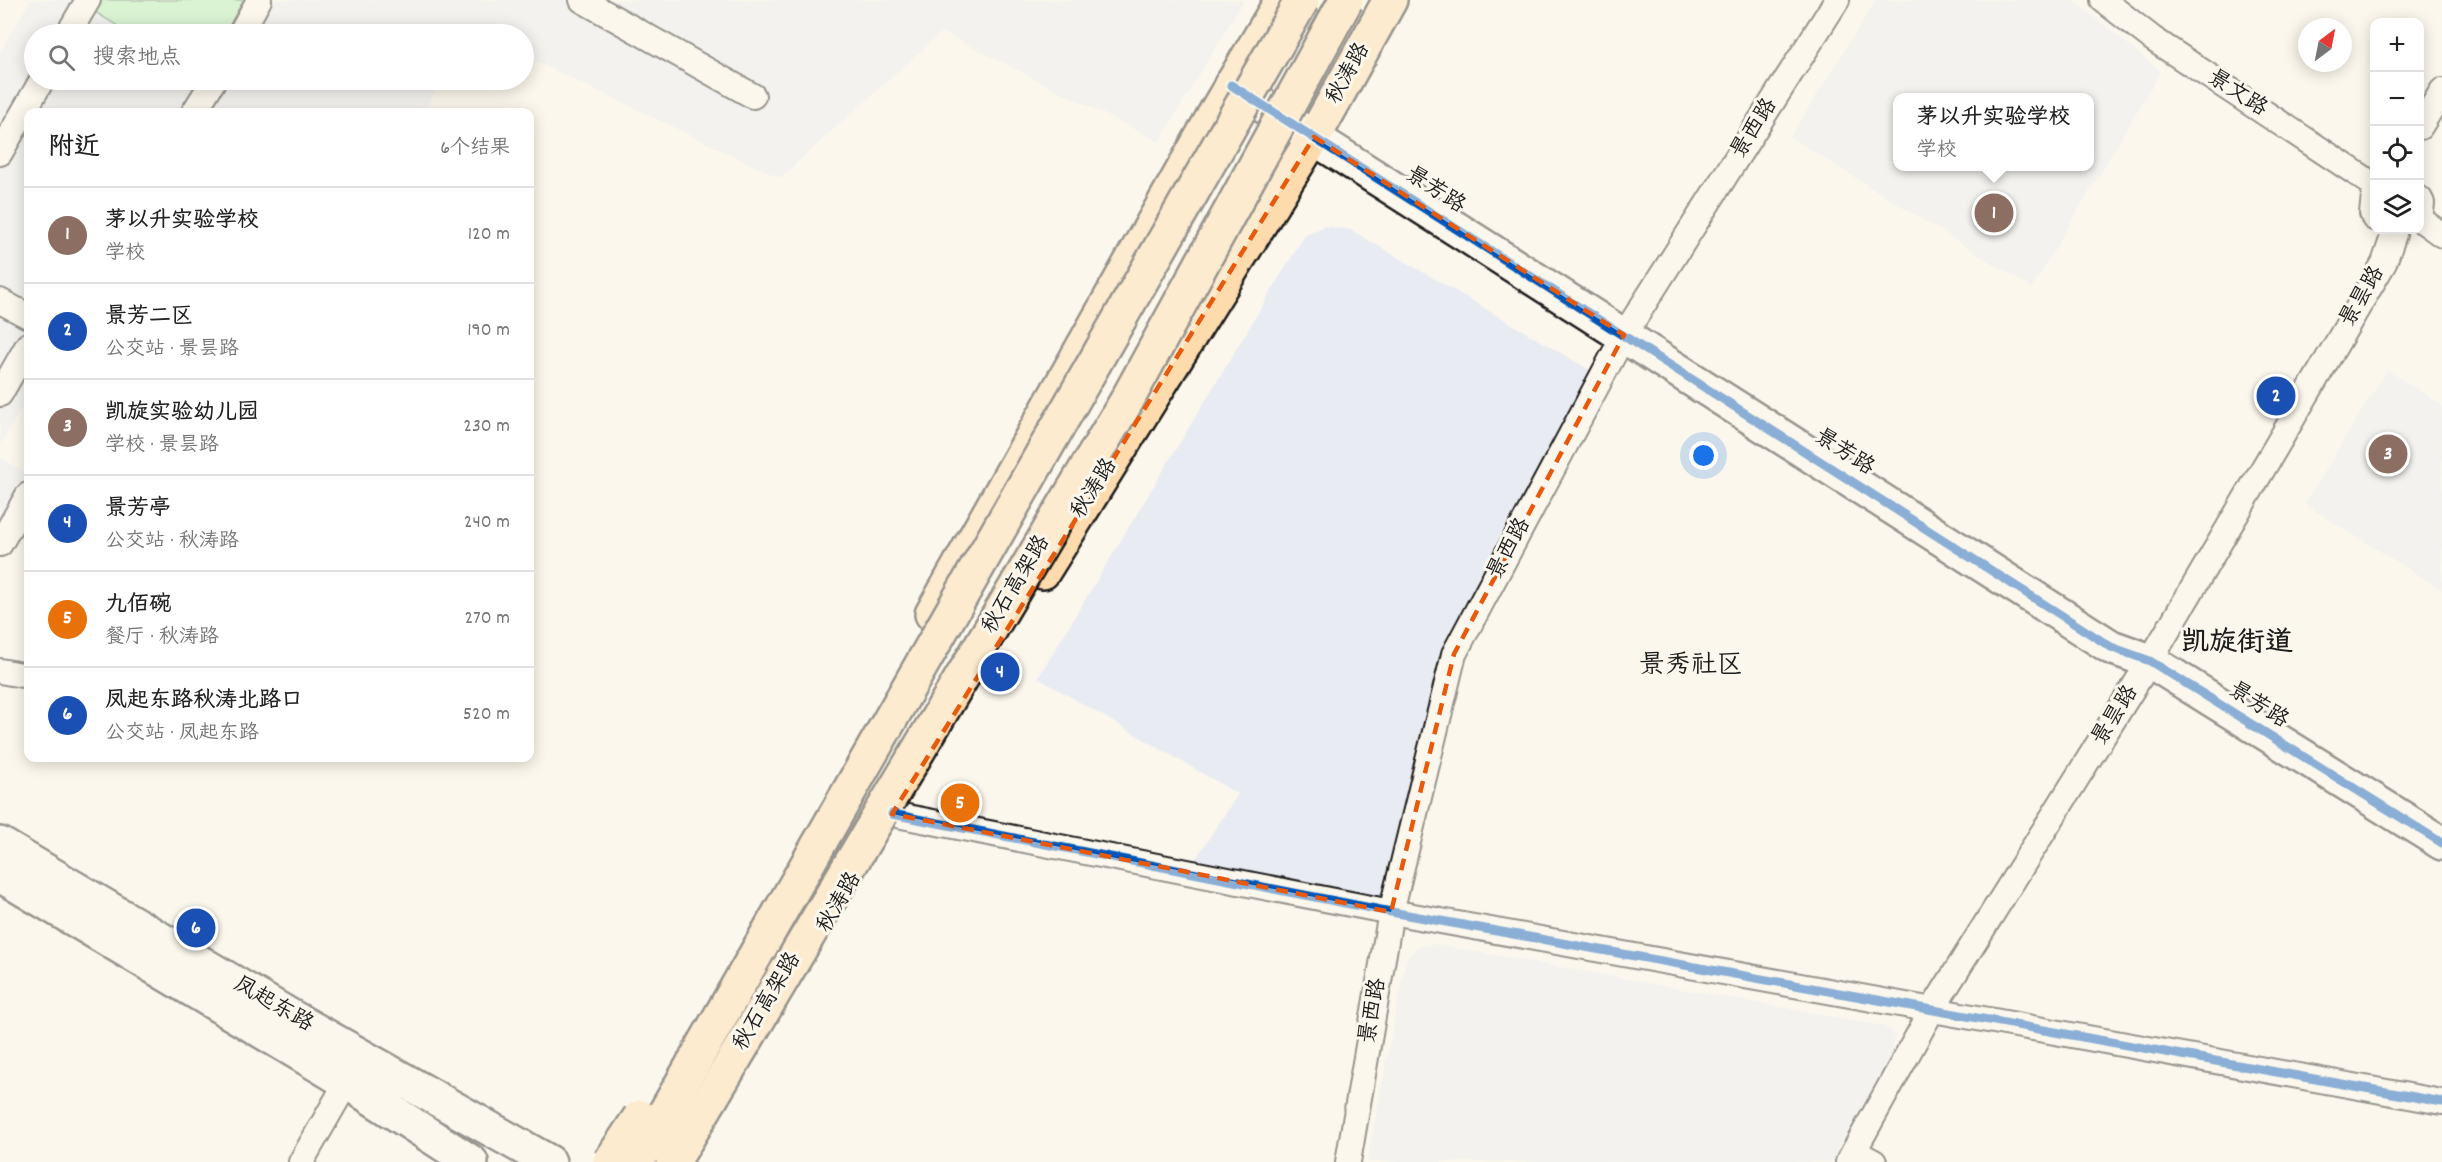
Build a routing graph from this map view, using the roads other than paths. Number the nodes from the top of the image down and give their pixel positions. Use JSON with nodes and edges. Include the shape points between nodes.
{"nodes":[{"id":1,"x":88,"y":0,"type":"edge"},
{"id":2,"x":259,"y":0,"type":"edge"},
{"id":3,"x":582,"y":0,"type":"edge"},
{"id":4,"x":1282,"y":0,"type":"edge"},
{"id":5,"x":1302,"y":0,"type":"edge"},
{"id":6,"x":1346,"y":0,"type":"edge"},
{"id":7,"x":1390,"y":0,"type":"edge"},
{"id":8,"x":1837,"y":0,"type":"edge"},
{"id":9,"x":2103,"y":0,"type":"edge"},
{"id":10,"x":613,"y":7,"type":"edge"},
{"id":11,"x":74,"y":24,"type":"edge"},
{"id":12,"x":246,"y":24,"type":"edge"},
{"id":13,"x":1231,"y":85,"type":"junction"},
{"id":14,"x":36,"y":90,"type":"edge"},
{"id":15,"x":208,"y":90,"type":"edge"},
{"id":16,"x":2442,"y":92,"type":"edge"},
{"id":17,"x":753,"y":96,"type":"dead end"},
{"id":18,"x":26,"y":108,"type":"edge"},
{"id":19,"x":196,"y":108,"type":"edge"},
{"id":20,"x":24,"y":111,"type":"edge"},
{"id":21,"x":2421,"y":126,"type":"edge"},
{"id":22,"x":1314,"y":137,"type":"junction"},
{"id":23,"x":0,"y":153,"type":"edge"},
{"id":24,"x":2370,"y":182,"type":"edge"},
{"id":25,"x":2424,"y":223,"type":"edge"},
{"id":26,"x":2395,"y":234,"type":"edge"},
{"id":27,"x":2442,"y":235,"type":"edge"},
{"id":28,"x":0,"y":301,"type":"edge"},
{"id":29,"x":24,"y":314,"type":"edge"},
{"id":30,"x":1624,"y":335,"type":"junction"},
{"id":31,"x":24,"y":352,"type":"edge"},
{"id":32,"x":0,"y":394,"type":"edge"},
{"id":33,"x":24,"y":502,"type":"edge"},
{"id":34,"x":0,"y":544,"type":"edge"},
{"id":35,"x":2150,"y":662,"type":"junction"},
{"id":36,"x":0,"y":670,"type":"edge"},
{"id":37,"x":24,"y":675,"type":"edge"},
{"id":38,"x":892,"y":814,"type":"junction"},
{"id":39,"x":2442,"y":843,"type":"edge"},
{"id":40,"x":0,"y":844,"type":"edge"},
{"id":41,"x":0,"y":875,"type":"edge"},
{"id":42,"x":1391,"y":912,"type":"junction"},
{"id":43,"x":778,"y":915,"type":"junction"},
{"id":44,"x":1932,"y":1010,"type":"junction"},
{"id":45,"x":347,"y":1082,"type":"junction"},
{"id":46,"x":2442,"y":1102,"type":"edge"},
{"id":47,"x":1858,"y":1158,"type":"edge"},
{"id":48,"x":301,"y":1162,"type":"edge"},
{"id":49,"x":471,"y":1162,"type":"edge"},
{"id":50,"x":549,"y":1162,"type":"edge"},
{"id":51,"x":610,"y":1162,"type":"edge"},
{"id":52,"x":623,"y":1162,"type":"edge"},
{"id":53,"x":637,"y":1162,"type":"edge"},
{"id":54,"x":673,"y":1162,"type":"edge"},
{"id":55,"x":688,"y":1162,"type":"edge"},
{"id":56,"x":1348,"y":1162,"type":"edge"}],
"edges":[{"from":1,"to":11,"type":"street"},
{"from":2,"to":12,"type":"street"},
{"from":3,"to":10,"type":"street"},
{"from":4,"to":13,"type":"main road"},
{"from":5,"to":43,"type":"main road","name":"秋石高架路","bridge":true},
{"from":6,"to":54,"type":"main road","name":"秋石高架路","bridge":true,"via":[[1126,402]]},
{"from":7,"to":22,"type":"main road","name":"秋涛路"},
{"from":8,"to":30,"type":"street","name":"景西路"},
{"from":9,"to":24,"type":"street","name":"景文路","via":[[2152,39]]},
{"from":10,"to":17,"type":"street"},
{"from":13,"to":22,"type":"street","name":"景芳路"},
{"from":13,"to":52,"type":"main road"},
{"from":14,"to":18,"type":"street"},
{"from":15,"to":19,"type":"street"},
{"from":16,"to":21,"type":"street"},
{"from":20,"to":23,"type":"street"},
{"from":22,"to":30,"type":"street","name":"景芳路"},
{"from":22,"to":38,"type":"main road","name":"秋涛路"},
{"from":25,"to":27,"type":"street"},
{"from":26,"to":35,"type":"street","name":"景昙路","via":[[2384,263]]},
{"from":28,"to":29,"type":"street"},
{"from":30,"to":35,"type":"street","name":"景芳路","via":[[2111,647]]},
{"from":30,"to":42,"type":"street","name":"景西路","via":[[1454,654]]},
{"from":31,"to":32,"type":"street"},
{"from":33,"to":34,"type":"street"},
{"from":35,"to":39,"type":"street","name":"景芳路"},
{"from":35,"to":44,"type":"street","name":"景昙路"},
{"from":36,"to":37,"type":"street"},
{"from":38,"to":42,"type":"street"},
{"from":38,"to":55,"type":"main road","name":"秋涛路"},
{"from":40,"to":50,"type":"street","name":"凤起东路","via":[[290,1016]]},
{"from":41,"to":45,"type":"street","name":"凤起东路"},
{"from":42,"to":44,"type":"street"},
{"from":42,"to":56,"type":"street","name":"景西路"},
{"from":43,"to":51,"type":"main road","bridge":true},
{"from":43,"to":53,"type":"main road","name":"秋石高架路","bridge":true},
{"from":44,"to":46,"type":"street"},
{"from":44,"to":47,"type":"street","name":"景昙路"},
{"from":45,"to":48,"type":"street"},
{"from":45,"to":49,"type":"street","name":"凤起东路"}]}
